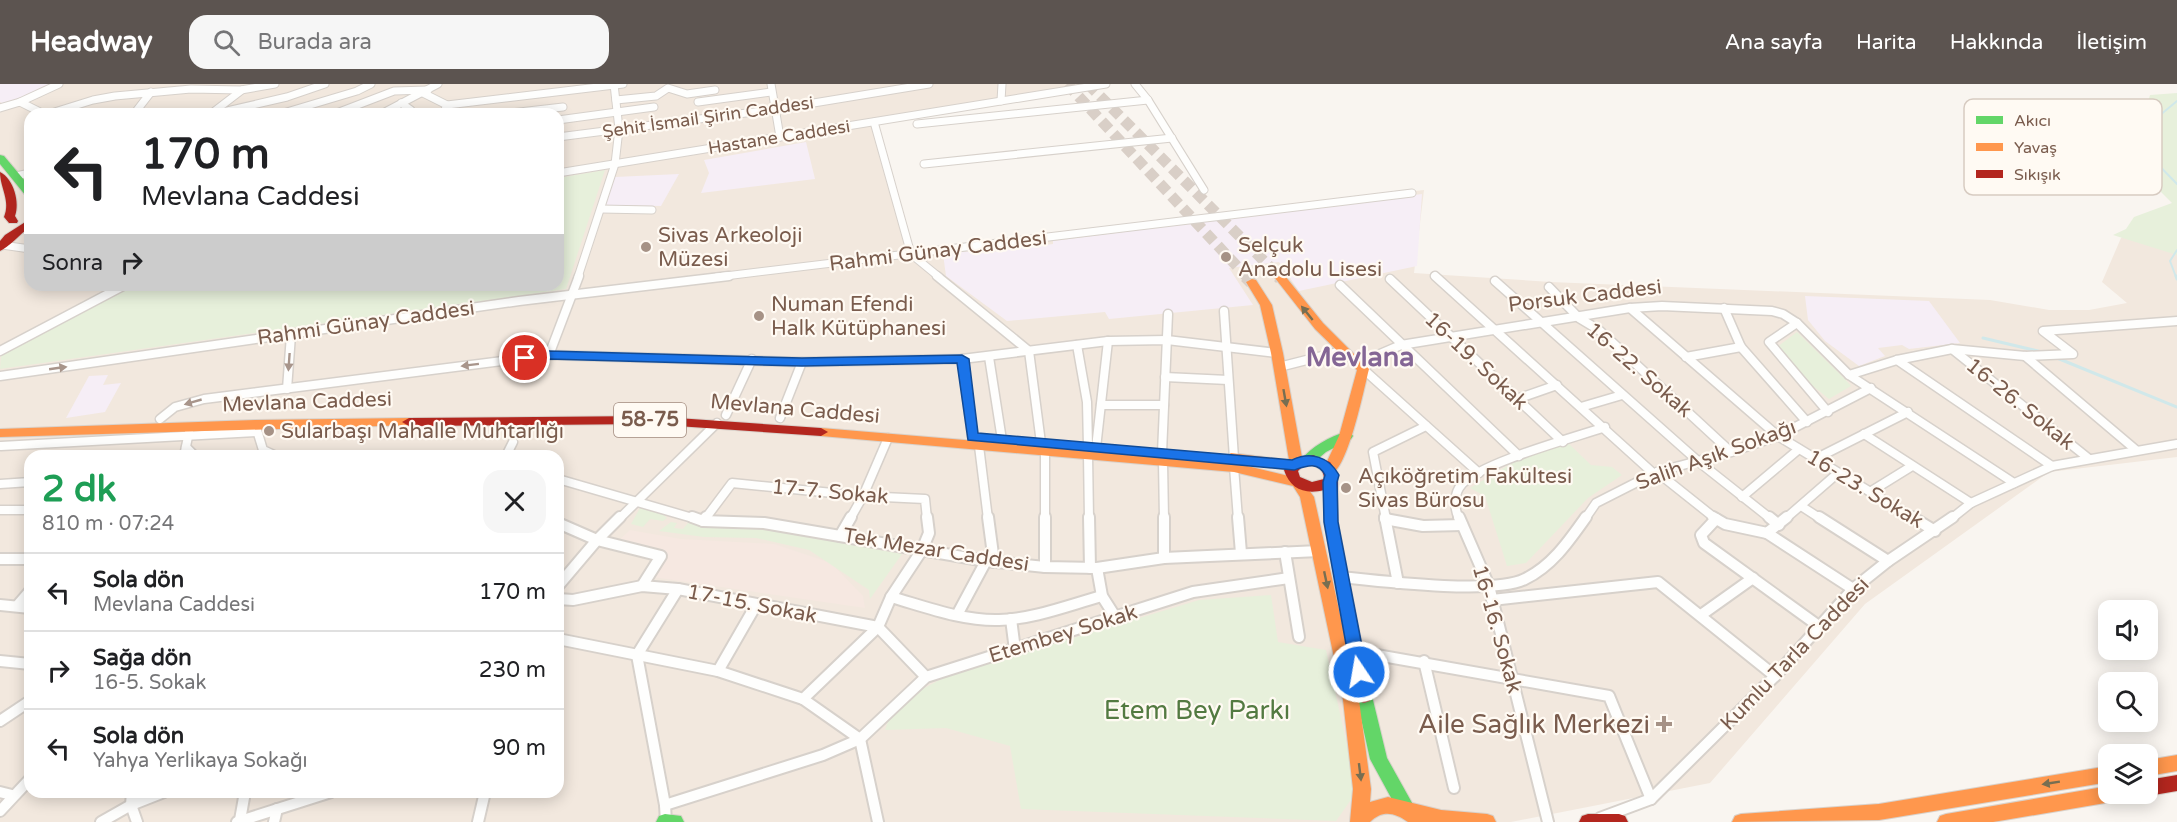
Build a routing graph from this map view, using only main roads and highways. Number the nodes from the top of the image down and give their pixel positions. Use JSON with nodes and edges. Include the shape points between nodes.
{"nodes":[{"id":1,"x":0,"y":158,"type":"edge"},
{"id":2,"x":23,"y":175,"type":"edge"},
{"id":3,"x":0,"y":176,"type":"edge"},
{"id":4,"x":24,"y":190,"type":"edge"},
{"id":5,"x":24,"y":208,"type":"edge"},
{"id":6,"x":13,"y":216,"type":"junction"},
{"id":7,"x":24,"y":219,"type":"edge"},
{"id":8,"x":24,"y":226,"type":"edge"},
{"id":9,"x":1,"y":242,"type":"edge"},
{"id":10,"x":1281,"y":279,"type":"tunnel mouth"},
{"id":11,"x":1252,"y":282,"type":"tunnel mouth"},
{"id":12,"x":721,"y":419,"type":"junction"},
{"id":13,"x":1346,"y":436,"type":"junction"},
{"id":14,"x":3,"y":437,"type":"edge"},
{"id":15,"x":975,"y":442,"type":"junction"},
{"id":16,"x":1043,"y":447,"type":"junction"},
{"id":17,"x":1234,"y":463,"type":"junction"},
{"id":18,"x":1299,"y":463,"type":"junction"},
{"id":19,"x":1330,"y":476,"type":"junction"},
{"id":20,"x":1298,"y":483,"type":"junction"},
{"id":21,"x":2177,"y":763,"type":"edge"},
{"id":22,"x":2158,"y":766,"type":"edge"},
{"id":23,"x":2098,"y":776,"type":"edge"},
{"id":24,"x":2177,"y":783,"type":"edge"},
{"id":25,"x":2158,"y":786,"type":"edge"},
{"id":26,"x":2098,"y":796,"type":"edge"},
{"id":27,"x":1408,"y":810,"type":"junction"},
{"id":28,"x":1359,"y":820,"type":"edge"},
{"id":29,"x":666,"y":822,"type":"edge"},
{"id":30,"x":675,"y":822,"type":"edge"},
{"id":31,"x":1420,"y":822,"type":"edge"},
{"id":32,"x":1487,"y":822,"type":"edge"},
{"id":33,"x":1589,"y":822,"type":"edge"},
{"id":34,"x":1619,"y":822,"type":"edge"},
{"id":35,"x":1741,"y":822,"type":"edge"},
{"id":36,"x":1946,"y":822,"type":"edge"}],
"edges":[{"from":1,"to":2,"type":"main road"},
{"from":2,"to":4,"type":"main road"},
{"from":3,"to":6,"type":"main road","via":[[10,190]]},
{"from":5,"to":6,"type":"main road"},
{"from":6,"to":7,"type":"main road"},
{"from":6,"to":9,"type":"main road"},
{"from":8,"to":9,"type":"main road"},
{"from":13,"to":10,"type":"main road","one_way":true,"via":[[1363,369],[1308,315]]},
{"from":11,"to":18,"type":"main road","one_way":true,"via":[[1266,305]]},
{"from":12,"to":14,"type":"main road","name":"Mevlana Caddesi","number":"58-75","via":[[525,420]]},
{"from":12,"to":14,"type":"main road","name":"Mevlana Caddesi","number":"58-75","via":[[592,410],[160,419]]},
{"from":12,"to":15,"type":"main road","name":"Mevlana Caddesi","number":"58-75","via":[[888,438]]},
{"from":12,"to":15,"type":"main road","name":"Mevlana Caddesi","number":"58-75","via":[[780,418]]},
{"from":13,"to":18,"type":"main road"},
{"from":13,"to":19,"type":"main road"},
{"from":15,"to":16,"type":"main road","name":"Mevlana Caddesi","number":"58-75"},
{"from":15,"to":16,"type":"main road","name":"Mevlana Caddesi","number":"58-75","via":[[1002,440]]},
{"from":16,"to":17,"type":"main road","name":"Mevlana Caddesi","number":"58-75"},
{"from":17,"to":18,"type":"main road","name":"Mevlana Caddesi","number":"58-75"},
{"from":17,"to":20,"type":"main road","name":"Mevlana Caddesi","number":"58-75"},
{"from":18,"to":19,"type":"main road","name":"Mevlana Caddesi","via":[[1321,463]]},
{"from":18,"to":20,"type":"main road","via":[[1291,472]]},
{"from":19,"to":20,"type":"main road","name":"Mevlana Caddesi","via":[[1318,488]]},
{"from":19,"to":27,"type":"main road","via":[[1331,522],[1354,651],[1379,759]]},
{"from":20,"to":28,"type":"main road","one_way":true,"via":[[1307,498],[1351,700],[1362,789]]},
{"from":21,"to":22,"type":"main road"},
{"from":23,"to":35,"type":"main road","one_way":true,"via":[[1879,812]]},
{"from":24,"to":25,"type":"main road"},
{"from":26,"to":36,"type":"main road"},
{"from":27,"to":28,"type":"main road","via":[[1396,805],[1375,806]]},
{"from":27,"to":31,"type":"main road"},
{"from":27,"to":32,"type":"main road"},
{"from":29,"to":30,"type":"main road"},
{"from":33,"to":34,"type":"main road"}]}
